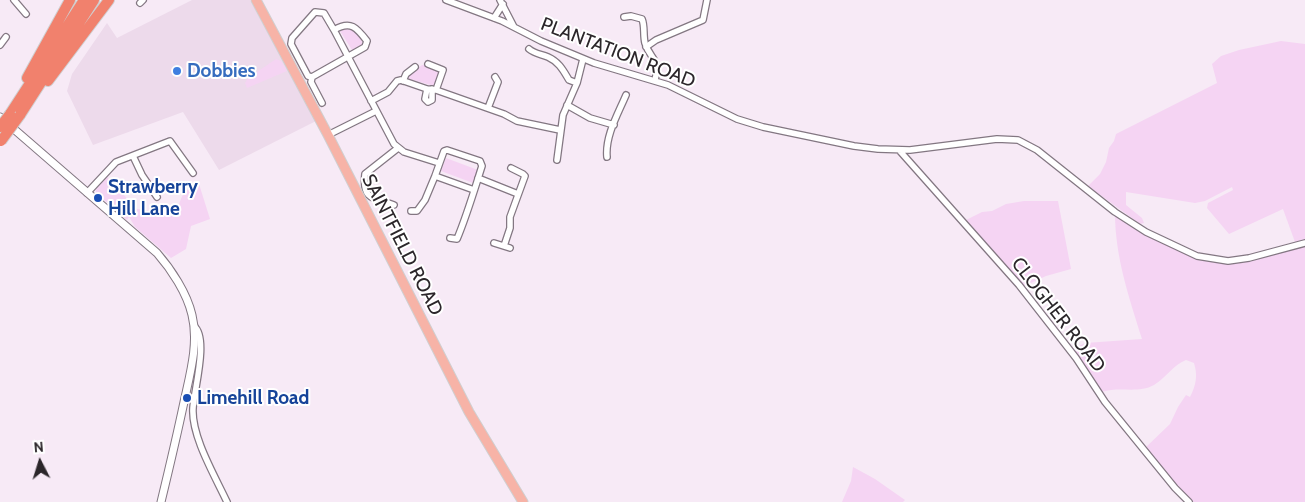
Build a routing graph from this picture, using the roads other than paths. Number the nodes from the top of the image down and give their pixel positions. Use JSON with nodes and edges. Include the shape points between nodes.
{"nodes":[{"id":1,"x":14,"y":0,"type":"edge"},
{"id":2,"x":70,"y":0,"type":"edge"},
{"id":3,"x":84,"y":0,"type":"edge"},
{"id":4,"x":94,"y":0,"type":"edge"},
{"id":5,"x":109,"y":0,"type":"edge"},
{"id":6,"x":257,"y":0,"type":"edge"},
{"id":7,"x":446,"y":0,"type":"edge"},
{"id":8,"x":707,"y":0,"type":"edge"},
{"id":9,"x":502,"y":2,"type":"edge"},
{"id":10,"x":26,"y":14,"type":"dead end"},
{"id":11,"x":624,"y":16,"type":"dead end"},
{"id":12,"x":494,"y":18,"type":"junction"},
{"id":13,"x":514,"y":27,"type":"junction"},
{"id":14,"x":334,"y":30,"type":"junction"},
{"id":15,"x":6,"y":37,"type":"dead end"},
{"id":16,"x":0,"y":45,"type":"edge"},
{"id":17,"x":646,"y":46,"type":"junction"},
{"id":18,"x":529,"y":49,"type":"dead end"},
{"id":19,"x":349,"y":56,"type":"junction"},
{"id":20,"x":583,"y":59,"type":"junction"},
{"id":21,"x":428,"y":64,"type":"dead end"},
{"id":22,"x":415,"y":67,"type":"dead end"},
{"id":23,"x":312,"y":77,"type":"junction"},
{"id":24,"x":498,"y":80,"type":"dead end"},
{"id":25,"x":655,"y":80,"type":"junction"},
{"id":26,"x":403,"y":81,"type":"junction"},
{"id":27,"x":577,"y":83,"type":"junction"},
{"id":28,"x":432,"y":89,"type":"junction"},
{"id":29,"x":626,"y":95,"type":"dead end"},
{"id":30,"x":371,"y":101,"type":"junction"},
{"id":31,"x":322,"y":103,"type":"dead end"},
{"id":32,"x":567,"y":105,"type":"junction"},
{"id":33,"x":488,"y":108,"type":"junction"},
{"id":34,"x":376,"y":111,"type":"junction"},
{"id":35,"x":14,"y":112,"type":"edge"},
{"id":36,"x":614,"y":125,"type":"junction"},
{"id":37,"x":0,"y":127,"type":"edge"},
{"id":38,"x":560,"y":130,"type":"junction"},
{"id":39,"x":328,"y":135,"type":"junction"},
{"id":40,"x":0,"y":142,"type":"edge"},
{"id":41,"x":398,"y":148,"type":"junction"},
{"id":42,"x":899,"y":150,"type":"junction"},
{"id":43,"x":133,"y":156,"type":"junction"},
{"id":44,"x":608,"y":157,"type":"dead end"},
{"id":45,"x":557,"y":160,"type":"dead end"},
{"id":46,"x":439,"y":163,"type":"junction"},
{"id":47,"x":511,"y":168,"type":"dead end"},
{"id":48,"x":193,"y":174,"type":"dead end"},
{"id":49,"x":435,"y":176,"type":"junction"},
{"id":50,"x":478,"y":178,"type":"junction"},
{"id":51,"x":148,"y":184,"type":"junction"},
{"id":52,"x":140,"y":190,"type":"dead end"},
{"id":53,"x":474,"y":190,"type":"junction"},
{"id":54,"x":87,"y":193,"type":"junction"},
{"id":55,"x":518,"y":194,"type":"junction"},
{"id":56,"x":157,"y":197,"type":"dead end"},
{"id":57,"x":394,"y":205,"type":"dead end"},
{"id":58,"x":416,"y":213,"type":"dead end"},
{"id":59,"x":456,"y":240,"type":"dead end"},
{"id":60,"x":494,"y":243,"type":"dead end"},
{"id":61,"x":1305,"y":243,"type":"edge"},
{"id":62,"x":194,"y":326,"type":"junction"},
{"id":63,"x":161,"y":502,"type":"edge"},
{"id":64,"x":227,"y":502,"type":"edge"},
{"id":65,"x":523,"y":502,"type":"edge"},
{"id":66,"x":1189,"y":502,"type":"edge"}],
"edges":[{"from":1,"to":10,"type":"street"},
{"from":2,"to":35,"type":"highway","via":[[31,70]]},
{"from":3,"to":35,"type":"highway"},
{"from":4,"to":35,"type":"highway"},
{"from":5,"to":35,"type":"highway","via":[[60,68]]},
{"from":6,"to":39,"type":"main road","name":"SAINTFIELD ROAD"},
{"from":7,"to":12,"type":"street","name":"PLANTATION ROAD"},
{"from":8,"to":17,"type":"street","via":[[703,20]]},
{"from":9,"to":12,"type":"street"},
{"from":9,"to":13,"type":"street"},
{"from":11,"to":17,"type":"street","via":[[642,19]]},
{"from":12,"to":13,"type":"street","name":"PLANTATION ROAD"},
{"from":13,"to":20,"type":"street","name":"PLANTATION ROAD"},
{"from":14,"to":19,"type":"street"},
{"from":14,"to":19,"type":"street","via":[[349,25],[358,30],[367,42],[365,47]]},
{"from":14,"to":23,"type":"street","via":[[324,13],[315,12],[292,38],[291,44],[308,76]]},
{"from":15,"to":16,"type":"street"},
{"from":17,"to":25,"type":"street","via":[[657,64]]},
{"from":18,"to":27,"type":"street","via":[[560,64],[569,80]]},
{"from":19,"to":23,"type":"street"},
{"from":19,"to":30,"type":"street"},
{"from":20,"to":25,"type":"street","name":"PLANTATION ROAD"},
{"from":20,"to":27,"type":"street"},
{"from":21,"to":28,"type":"street","via":[[443,70]]},
{"from":22,"to":26,"type":"street"},
{"from":23,"to":31,"type":"street","via":[[311,82]]},
{"from":24,"to":33,"type":"street"},
{"from":25,"to":42,"type":"street","name":"PLANTATION ROAD","via":[[737,119],[763,127],[854,146]]},
{"from":26,"to":28,"type":"street"},
{"from":26,"to":30,"type":"street","via":[[398,81],[388,92]]},
{"from":27,"to":32,"type":"street"},
{"from":28,"to":33,"type":"street"},
{"from":29,"to":36,"type":"street"},
{"from":30,"to":34,"type":"street"},
{"from":32,"to":36,"type":"street","via":[[590,118]]},
{"from":32,"to":38,"type":"street"},
{"from":33,"to":38,"type":"street","via":[[523,122]]},
{"from":34,"to":39,"type":"street"},
{"from":34,"to":41,"type":"street"},
{"from":35,"to":37,"type":"highway","bridge":true},
{"from":35,"to":40,"type":"highway","bridge":true},
{"from":35,"to":54,"type":"street"},
{"from":36,"to":44,"type":"street","via":[[606,148]]},
{"from":38,"to":45,"type":"street","via":[[555,151]]},
{"from":39,"to":65,"type":"main road","name":"SAINTFIELD ROAD","via":[[469,412]]},
{"from":41,"to":46,"type":"street"},
{"from":41,"to":57,"type":"street","via":[[362,172],[365,192],[369,197]]},
{"from":42,"to":61,"type":"street","name":"PLANTATION ROAD","via":[[997,139],[1018,140],[1037,150],[1138,227],[1197,256],[1228,261]]},
{"from":42,"to":66,"type":"street","name":"CLOGHER ROAD","via":[[1019,285],[1076,358],[1105,402]]},
{"from":43,"to":48,"type":"street","via":[[170,141]]},
{"from":43,"to":51,"type":"street"},
{"from":43,"to":54,"type":"street","via":[[116,162]]},
{"from":46,"to":49,"type":"street"},
{"from":46,"to":50,"type":"street","via":[[447,150],[480,161],[482,166]]},
{"from":47,"to":55,"type":"street","via":[[525,176]]},
{"from":49,"to":53,"type":"street"},
{"from":49,"to":58,"type":"street"},
{"from":50,"to":53,"type":"street"},
{"from":50,"to":55,"type":"street"},
{"from":51,"to":52,"type":"street"},
{"from":51,"to":56,"type":"street"},
{"from":53,"to":59,"type":"street"},
{"from":54,"to":62,"type":"street","via":[[162,259],[187,302]]},
{"from":55,"to":60,"type":"street","via":[[510,217],[507,247]]},
{"from":62,"to":63,"type":"street","via":[[188,383]]},
{"from":62,"to":64,"type":"street","via":[[198,330],[200,347],[194,427]]}]}
